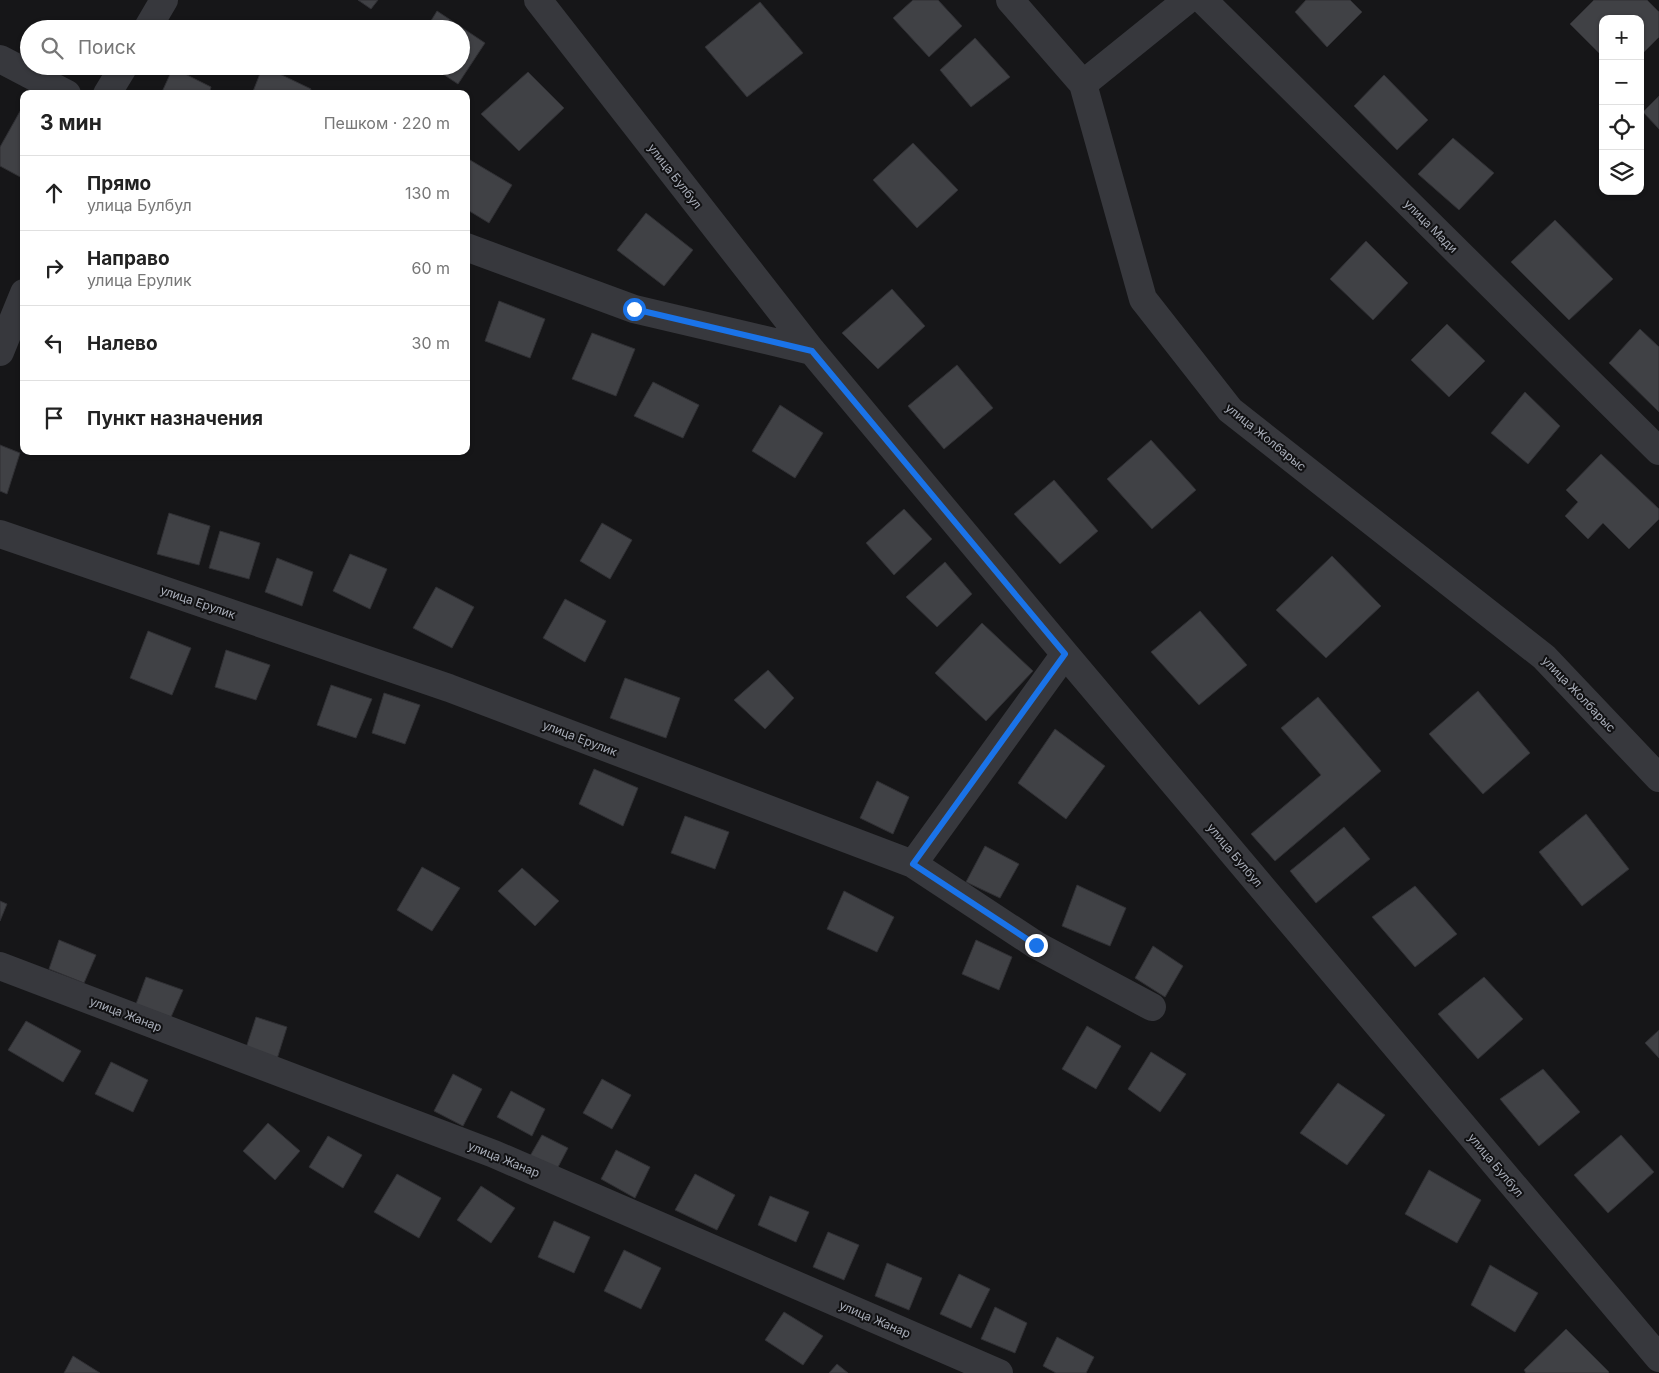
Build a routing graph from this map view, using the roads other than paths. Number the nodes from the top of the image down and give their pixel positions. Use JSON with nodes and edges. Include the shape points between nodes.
{"nodes":[{"id":1,"x":164,"y":0,"type":"edge"},
{"id":2,"x":538,"y":0,"type":"edge"},
{"id":3,"x":1010,"y":0,"type":"edge"},
{"id":4,"x":1187,"y":0,"type":"edge"},
{"id":5,"x":1204,"y":0,"type":"edge"},
{"id":6,"x":152,"y":20,"type":"edge"},
{"id":7,"x":0,"y":59,"type":"edge"},
{"id":8,"x":20,"y":69,"type":"edge"},
{"id":9,"x":31,"y":75,"type":"edge"},
{"id":10,"x":119,"y":75,"type":"edge"},
{"id":11,"x":1083,"y":84,"type":"junction"},
{"id":12,"x":59,"y":90,"type":"edge"},
{"id":13,"x":109,"y":90,"type":"edge"},
{"id":14,"x":470,"y":248,"type":"edge"},
{"id":15,"x":20,"y":303,"type":"edge"},
{"id":16,"x":812,"y":351,"type":"junction"},
{"id":17,"x":0,"y":352,"type":"edge"},
{"id":18,"x":1659,"y":451,"type":"edge"},
{"id":19,"x":0,"y":534,"type":"edge"},
{"id":20,"x":1065,"y":654,"type":"junction"},
{"id":21,"x":1659,"y":778,"type":"edge"},
{"id":22,"x":913,"y":864,"type":"junction"},
{"id":23,"x":0,"y":966,"type":"edge"},
{"id":24,"x":1152,"y":1007,"type":"dead end"},
{"id":25,"x":1659,"y":1358,"type":"edge"},
{"id":26,"x":999,"y":1373,"type":"edge"}],
"edges":[{"from":1,"to":6,"type":"street"},
{"from":2,"to":16,"type":"street","name":"улица Булбул"},
{"from":3,"to":11,"type":"street","name":"улица Жолбарыс"},
{"from":4,"to":11,"type":"street"},
{"from":5,"to":18,"type":"street","name":"улица Мади"},
{"from":7,"to":8,"type":"street"},
{"from":9,"to":12,"type":"street"},
{"from":10,"to":13,"type":"street"},
{"from":11,"to":21,"type":"street","name":"улица Жолбарыс","via":[[1143,299],[1230,410],[1544,656]]},
{"from":14,"to":16,"type":"street","via":[[634,309]]},
{"from":15,"to":17,"type":"street"},
{"from":16,"to":20,"type":"street","name":"улица Булбул"},
{"from":19,"to":22,"type":"street","name":"улица Ерулик","via":[[449,688]]},
{"from":20,"to":22,"type":"street"},
{"from":20,"to":25,"type":"street","name":"улица Булбул"},
{"from":22,"to":24,"type":"street","name":"улица Ерулик","via":[[1036,945]]},
{"from":23,"to":26,"type":"street","name":"улица Жанар","via":[[494,1154]]}]}
